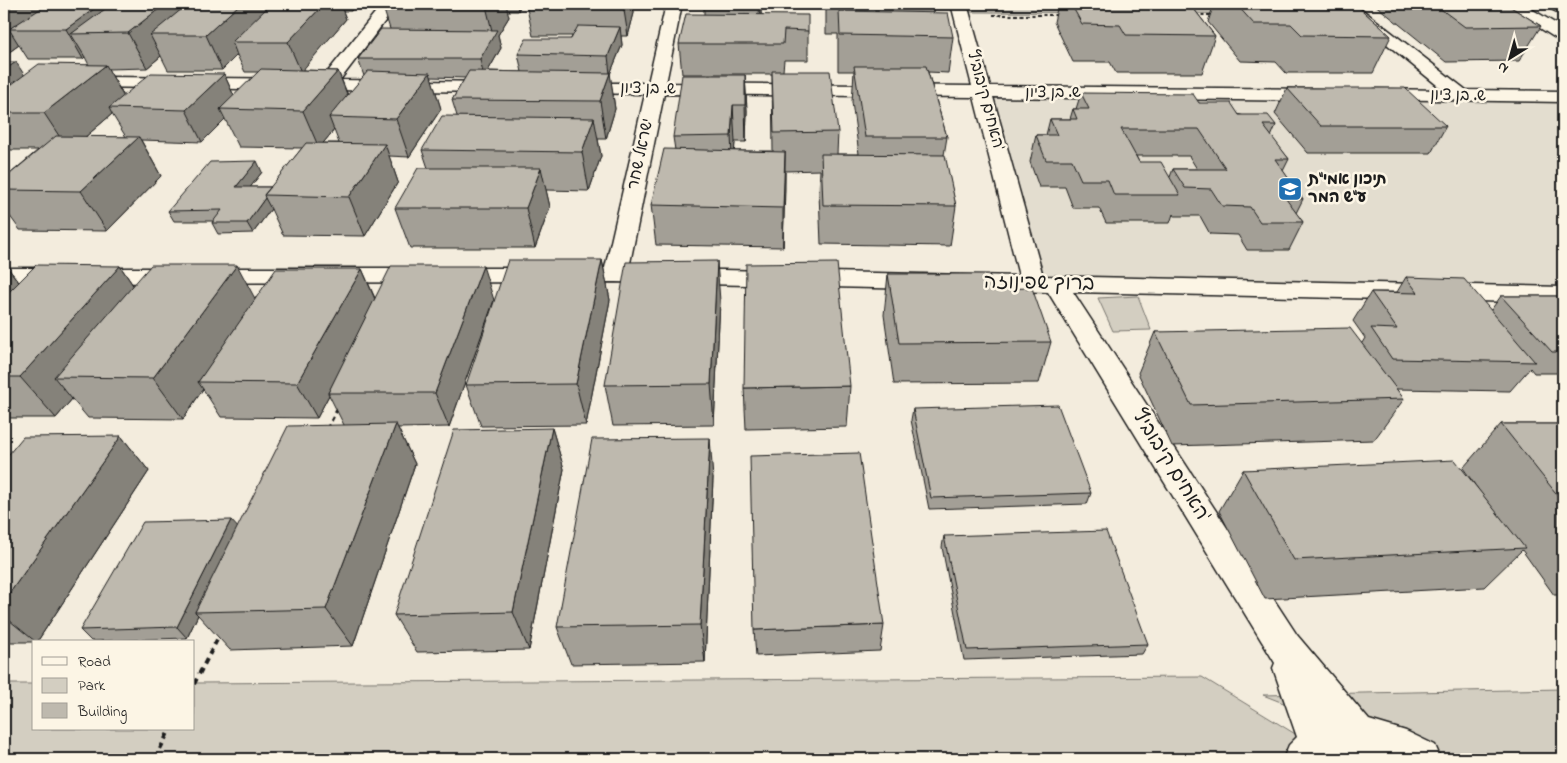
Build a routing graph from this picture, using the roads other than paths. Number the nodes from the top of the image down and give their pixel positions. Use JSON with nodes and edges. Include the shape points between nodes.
{"nodes":[{"id":1,"x":390,"y":4,"type":"edge"},
{"id":2,"x":674,"y":4,"type":"edge"},
{"id":3,"x":1346,"y":4,"type":"edge"},
{"id":4,"x":1512,"y":4,"type":"edge"},
{"id":5,"x":1552,"y":4,"type":"edge"},
{"id":6,"x":961,"y":9,"type":"edge"},
{"id":7,"x":1563,"y":10,"type":"edge"},
{"id":8,"x":1563,"y":35,"type":"edge"},
{"id":9,"x":4,"y":81,"type":"edge"},
{"id":10,"x":1444,"y":81,"type":"junction"},
{"id":11,"x":1563,"y":82,"type":"edge"},
{"id":12,"x":326,"y":85,"type":"junction"},
{"id":13,"x":517,"y":87,"type":"edge"},
{"id":14,"x":556,"y":88,"type":"edge"},
{"id":15,"x":655,"y":89,"type":"junction"},
{"id":16,"x":983,"y":93,"type":"junction"},
{"id":17,"x":1336,"y":95,"type":"edge"},
{"id":18,"x":1356,"y":95,"type":"edge"},
{"id":19,"x":1462,"y":96,"type":"junction"},
{"id":20,"x":1563,"y":97,"type":"edge"},
{"id":21,"x":615,"y":275,"type":"junction"},
{"id":22,"x":4,"y":276,"type":"edge"},
{"id":23,"x":1045,"y":284,"type":"junction"},
{"id":24,"x":1563,"y":295,"type":"edge"},
{"id":25,"x":1329,"y":748,"type":"edge"},
{"id":26,"x":1421,"y":759,"type":"edge"}],
"edges":[{"from":1,"to":12,"type":"street"},
{"from":2,"to":15,"type":"street","name":"ישראל שחר"},
{"from":3,"to":10,"type":"street"},
{"from":4,"to":8,"type":"street"},
{"from":5,"to":7,"type":"street"},
{"from":6,"to":16,"type":"street","name":"האחים קיבוביץ'"},
{"from":9,"to":12,"type":"street"},
{"from":10,"to":11,"type":"street","name":"ש. בן ציון"},
{"from":10,"to":19,"type":"street"},
{"from":12,"to":13,"type":"street"},
{"from":14,"to":15,"type":"street","name":"ש. בן ציון"},
{"from":15,"to":16,"type":"street","name":"ש. בן ציון"},
{"from":15,"to":21,"type":"street","name":"ישראל שחר"},
{"from":16,"to":17,"type":"street","name":"ש. בן ציון"},
{"from":16,"to":23,"type":"street","name":"האחים קיבוביץ'"},
{"from":18,"to":19,"type":"street","name":"ש. בן ציון"},
{"from":19,"to":20,"type":"street","name":"ש. בן ציון"},
{"from":21,"to":22,"type":"street","name":"ברוך שפינוזה"},
{"from":21,"to":23,"type":"street","name":"ברוך שפינוזה"},
{"from":23,"to":24,"type":"street","name":"ברוך שפינוזה"},
{"from":23,"to":25,"type":"street","name":"האחים קיבוביץ'","via":[[1284,647],[1314,732]]},
{"from":25,"to":26,"type":"street","via":[[1372,740]]}]}
